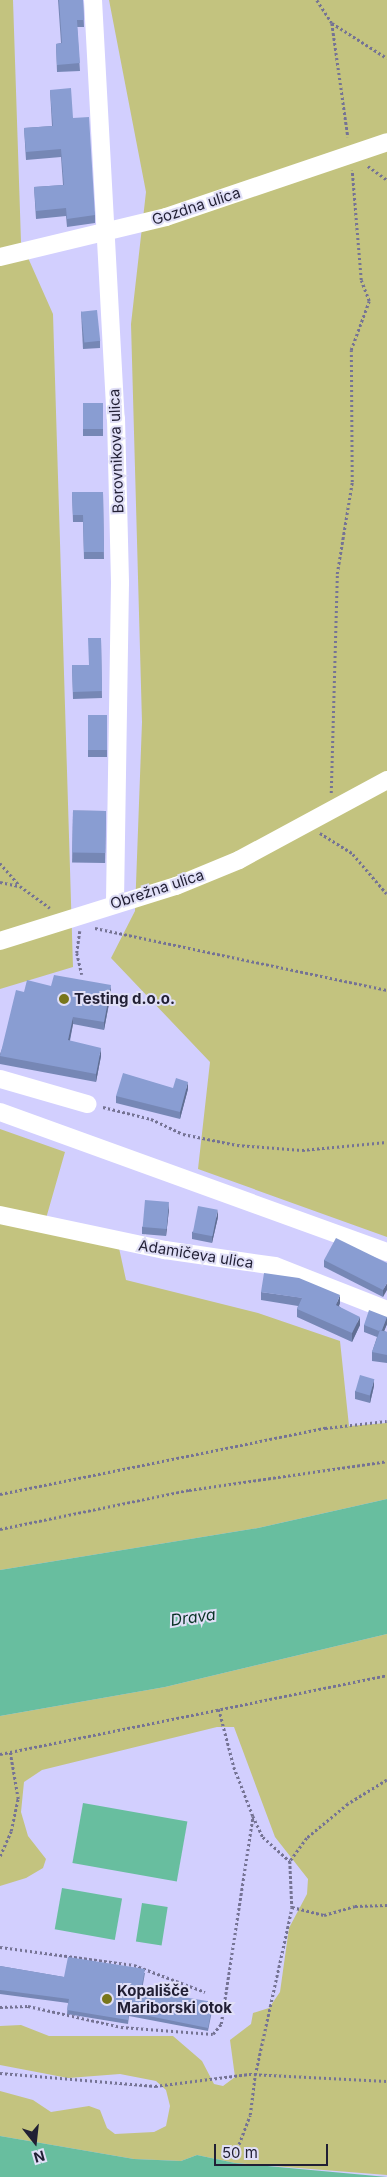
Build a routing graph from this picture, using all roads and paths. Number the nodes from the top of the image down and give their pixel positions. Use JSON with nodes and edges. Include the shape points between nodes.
{"nodes":[{"id":1,"x":93,"y":0,"type":"edge"},
{"id":2,"x":318,"y":0,"type":"edge"},
{"id":3,"x":332,"y":24,"type":"junction"},
{"id":4,"x":387,"y":58,"type":"edge"},
{"id":5,"x":387,"y":142,"type":"edge"},
{"id":6,"x":350,"y":154,"type":"junction"},
{"id":7,"x":387,"y":180,"type":"edge"},
{"id":8,"x":108,"y":232,"type":"junction"},
{"id":9,"x":0,"y":257,"type":"edge"},
{"id":10,"x":387,"y":780,"type":"edge"},
{"id":11,"x":331,"y":807,"type":"junction"},
{"id":12,"x":303,"y":822,"type":"junction"},
{"id":13,"x":0,"y":863,"type":"edge"},
{"id":14,"x":0,"y":882,"type":"edge"},
{"id":15,"x":20,"y":886,"type":"junction"},
{"id":16,"x":387,"y":894,"type":"edge"},
{"id":17,"x":115,"y":903,"type":"junction"},
{"id":18,"x":75,"y":920,"type":"junction"},
{"id":19,"x":0,"y":941,"type":"edge"},
{"id":20,"x":82,"y":974,"type":"dead end"},
{"id":21,"x":387,"y":990,"type":"edge"},
{"id":22,"x":0,"y":1079,"type":"edge"},
{"id":23,"x":87,"y":1104,"type":"joint"},
{"id":24,"x":0,"y":1112,"type":"edge"},
{"id":25,"x":387,"y":1142,"type":"edge"},
{"id":26,"x":0,"y":1215,"type":"edge"},
{"id":27,"x":387,"y":1252,"type":"edge"},
{"id":28,"x":387,"y":1310,"type":"edge"},
{"id":29,"x":387,"y":1421,"type":"edge"},
{"id":30,"x":387,"y":1461,"type":"edge"},
{"id":31,"x":0,"y":1494,"type":"edge"},
{"id":32,"x":0,"y":1529,"type":"edge"},
{"id":33,"x":387,"y":1675,"type":"edge"},
{"id":34,"x":219,"y":1709,"type":"junction"},
{"id":35,"x":10,"y":1752,"type":"junction"},
{"id":36,"x":0,"y":1754,"type":"edge"},
{"id":37,"x":387,"y":1780,"type":"edge"},
{"id":38,"x":253,"y":1816,"type":"junction"},
{"id":39,"x":0,"y":1856,"type":"edge"},
{"id":40,"x":290,"y":1861,"type":"junction"},
{"id":41,"x":387,"y":1905,"type":"edge"},
{"id":42,"x":292,"y":1907,"type":"junction"},
{"id":43,"x":0,"y":1947,"type":"edge"},
{"id":44,"x":205,"y":1992,"type":"dead end"},
{"id":45,"x":0,"y":2007,"type":"edge"},
{"id":46,"x":0,"y":2074,"type":"edge"},
{"id":47,"x":255,"y":2075,"type":"junction"},
{"id":48,"x":387,"y":2081,"type":"edge"},
{"id":49,"x":237,"y":2149,"type":"dead end"}],
"edges":[{"from":1,"to":8,"type":"street","name":"Borovnikova ulica"},
{"from":2,"to":3,"type":"path"},
{"from":3,"to":4,"type":"path"},
{"from":3,"to":6,"type":"path"},
{"from":5,"to":6,"type":"street","name":"Gozdna ulica"},
{"from":6,"to":7,"type":"path"},
{"from":6,"to":8,"type":"street","name":"Gozdna ulica","via":[[166,217]]},
{"from":6,"to":11,"type":"path","via":[[360,280],[369,301],[351,350],[352,482],[337,574]]},
{"from":8,"to":9,"type":"street","name":"Gozdna ulica"},
{"from":8,"to":17,"type":"street","name":"Borovnikova ulica","via":[[120,584]]},
{"from":10,"to":11,"type":"street","name":"Obrežna ulica"},
{"from":11,"to":12,"type":"street","name":"Obrežna ulica"},
{"from":12,"to":16,"type":"path","via":[[353,854]]},
{"from":12,"to":17,"type":"street","name":"Obrežna ulica","via":[[239,860],[176,886]]},
{"from":13,"to":15,"type":"path"},
{"from":14,"to":15,"type":"path"},
{"from":15,"to":18,"type":"path"},
{"from":17,"to":18,"type":"street","name":"Obrežna ulica"},
{"from":18,"to":19,"type":"street","name":"Obrežna ulica"},
{"from":18,"to":20,"type":"path"},
{"from":18,"to":21,"type":"path"},
{"from":22,"to":23,"type":"street"},
{"from":23,"to":25,"type":"path","via":[[151,1119],[183,1134],[237,1145],[302,1150]]},
{"from":24,"to":27,"type":"street"},
{"from":26,"to":28,"type":"street","name":"Adamičeva ulica","via":[[165,1250],[275,1266]]},
{"from":29,"to":31,"type":"path","via":[[325,1428]]},
{"from":30,"to":32,"type":"path","via":[[189,1490]]},
{"from":33,"to":34,"type":"path"},
{"from":34,"to":35,"type":"path"},
{"from":34,"to":38,"type":"path","via":[[234,1767]]},
{"from":35,"to":36,"type":"path"},
{"from":35,"to":39,"type":"path","via":[[18,1799],[12,1831]]},
{"from":37,"to":40,"type":"path","via":[[348,1804],[308,1838]]},
{"from":38,"to":40,"type":"path","via":[[263,1837]]},
{"from":38,"to":45,"type":"path","via":[[221,2024],[213,2034],[121,2027],[28,2006]]},
{"from":40,"to":42,"type":"path"},
{"from":41,"to":42,"type":"path","via":[[354,1906],[324,1914]]},
{"from":42,"to":47,"type":"path"},
{"from":43,"to":44,"type":"path","via":[[134,1965]]},
{"from":46,"to":47,"type":"path","via":[[155,2086]]},
{"from":47,"to":48,"type":"path"},
{"from":47,"to":49,"type":"path","via":[[250,2115]]}]}
